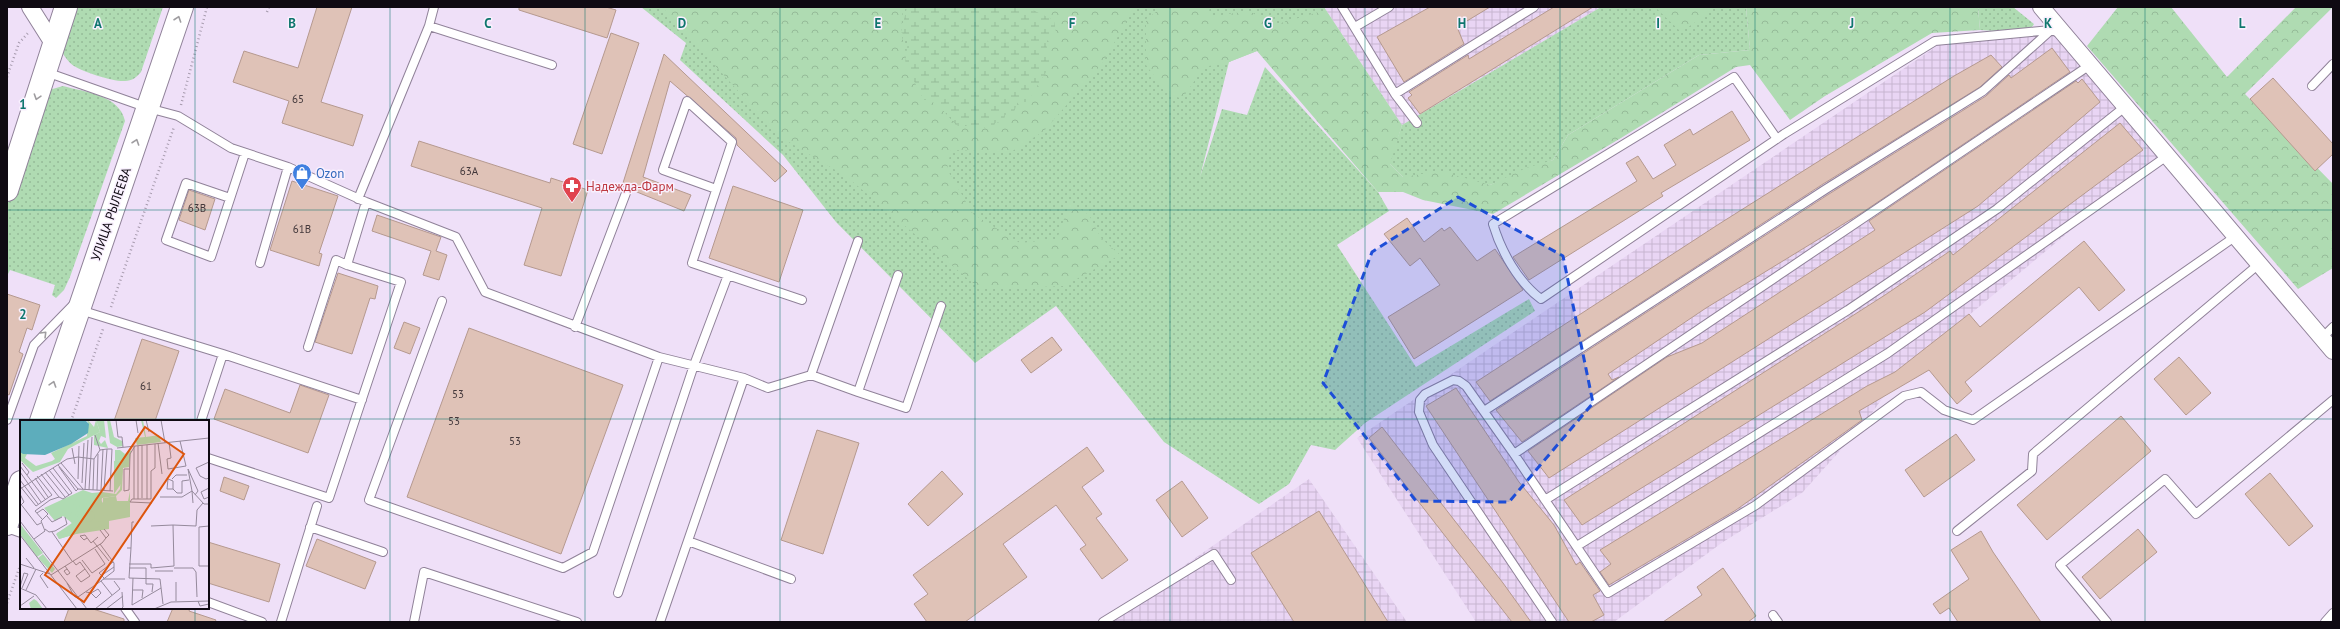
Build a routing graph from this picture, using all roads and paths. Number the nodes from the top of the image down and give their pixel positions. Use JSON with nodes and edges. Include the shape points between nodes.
{"nodes":[{"id":1,"x":30,"y":7,"type":"edge"},
{"id":2,"x":66,"y":7,"type":"edge"},
{"id":3,"x":182,"y":7,"type":"edge"},
{"id":4,"x":207,"y":7,"type":"edge"},
{"id":5,"x":269,"y":7,"type":"edge"},
{"id":6,"x":434,"y":7,"type":"edge"},
{"id":7,"x":1342,"y":7,"type":"edge"},
{"id":8,"x":1389,"y":7,"type":"edge"},
{"id":9,"x":1534,"y":7,"type":"edge"},
{"id":10,"x":2041,"y":7,"type":"edge"},
{"id":11,"x":267,"y":12,"type":"dead end"},
{"id":12,"x":38,"y":21,"type":"junction"},
{"id":13,"x":429,"y":26,"type":"junction"},
{"id":14,"x":1355,"y":27,"type":"junction"},
{"id":15,"x":2058,"y":33,"type":"junction"},
{"id":16,"x":54,"y":44,"type":"junction"},
{"id":17,"x":552,"y":64,"type":"dead end"},
{"id":18,"x":2333,"y":64,"type":"edge"},
{"id":19,"x":2090,"y":65,"type":"junction"},
{"id":20,"x":45,"y":72,"type":"junction"},
{"id":21,"x":7,"y":77,"type":"edge"},
{"id":22,"x":2312,"y":86,"type":"dead end"},
{"id":23,"x":1395,"y":94,"type":"junction"},
{"id":24,"x":2126,"y":106,"type":"junction"},
{"id":25,"x":148,"y":108,"type":"junction"},
{"id":26,"x":178,"y":116,"type":"junction"},
{"id":27,"x":1417,"y":123,"type":"dead end"},
{"id":28,"x":1777,"y":139,"type":"junction"},
{"id":29,"x":245,"y":153,"type":"junction"},
{"id":30,"x":2167,"y":156,"type":"junction"},
{"id":31,"x":288,"y":167,"type":"junction"},
{"id":32,"x":716,"y":189,"type":"junction"},
{"id":33,"x":7,"y":190,"type":"edge"},
{"id":34,"x":626,"y":193,"type":"dead end"},
{"id":35,"x":230,"y":198,"type":"junction"},
{"id":36,"x":362,"y":200,"type":"junction"},
{"id":37,"x":2236,"y":236,"type":"junction"},
{"id":38,"x":858,"y":241,"type":"dead end"},
{"id":39,"x":260,"y":263,"type":"dead end"},
{"id":40,"x":2259,"y":264,"type":"junction"},
{"id":41,"x":347,"y":265,"type":"junction"},
{"id":42,"x":728,"y":275,"type":"junction"},
{"id":43,"x":898,"y":275,"type":"dead end"},
{"id":44,"x":802,"y":300,"type":"dead end"},
{"id":45,"x":442,"y":301,"type":"dead end"},
{"id":46,"x":80,"y":303,"type":"junction"},
{"id":47,"x":941,"y":306,"type":"dead end"},
{"id":48,"x":106,"y":320,"type":"junction"},
{"id":49,"x":2333,"y":326,"type":"edge"},
{"id":50,"x":575,"y":327,"type":"junction"},
{"id":51,"x":2322,"y":338,"type":"junction"},
{"id":52,"x":308,"y":347,"type":"dead end"},
{"id":53,"x":2333,"y":351,"type":"edge"},
{"id":54,"x":223,"y":354,"type":"junction"},
{"id":55,"x":659,"y":357,"type":"junction"},
{"id":56,"x":694,"y":365,"type":"junction"},
{"id":57,"x":811,"y":375,"type":"junction"},
{"id":58,"x":744,"y":378,"type":"junction"},
{"id":59,"x":858,"y":392,"type":"junction"},
{"id":60,"x":362,"y":400,"type":"junction"},
{"id":61,"x":2333,"y":400,"type":"edge"},
{"id":62,"x":1484,"y":410,"type":"junction"},
{"id":63,"x":7,"y":420,"type":"edge"},
{"id":64,"x":41,"y":420,"type":"edge"},
{"id":65,"x":71,"y":420,"type":"edge"},
{"id":66,"x":201,"y":420,"type":"edge"},
{"id":67,"x":1514,"y":454,"type":"junction"},
{"id":68,"x":209,"y":458,"type":"edge"},
{"id":69,"x":20,"y":485,"type":"edge"},
{"id":70,"x":1545,"y":500,"type":"junction"},
{"id":71,"x":317,"y":506,"type":"dead end"},
{"id":72,"x":7,"y":524,"type":"edge"},
{"id":73,"x":310,"y":526,"type":"junction"},
{"id":74,"x":7,"y":528,"type":"edge"},
{"id":75,"x":1957,"y":531,"type":"dead end"},
{"id":76,"x":20,"y":533,"type":"edge"},
{"id":77,"x":688,"y":541,"type":"junction"},
{"id":78,"x":1576,"y":546,"type":"junction"},
{"id":79,"x":383,"y":552,"type":"dead end"},
{"id":80,"x":20,"y":566,"type":"edge"},
{"id":81,"x":792,"y":579,"type":"dead end"},
{"id":82,"x":1231,"y":580,"type":"dead end"},
{"id":83,"x":618,"y":593,"type":"dead end"},
{"id":84,"x":209,"y":602,"type":"edge"},
{"id":85,"x":7,"y":603,"type":"edge"},
{"id":86,"x":126,"y":609,"type":"edge"},
{"id":87,"x":2333,"y":613,"type":"edge"},
{"id":88,"x":415,"y":621,"type":"edge"},
{"id":89,"x":135,"y":622,"type":"edge"},
{"id":90,"x":262,"y":622,"type":"edge"},
{"id":91,"x":281,"y":622,"type":"edge"},
{"id":92,"x":577,"y":622,"type":"edge"},
{"id":93,"x":660,"y":622,"type":"edge"},
{"id":94,"x":1103,"y":622,"type":"edge"},
{"id":95,"x":1552,"y":622,"type":"edge"},
{"id":96,"x":2107,"y":622,"type":"edge"},
{"id":97,"x":2325,"y":622,"type":"edge"}],
"edges":[{"from":1,"to":12,"type":"street"},
{"from":2,"to":16,"type":"main road"},
{"from":25,"to":3,"type":"main road","name":"УЛИЦА РЫЛЕЕВА","one_way":true},
{"from":4,"to":26,"type":"path"},
{"from":5,"to":11,"type":"path"},
{"from":6,"to":13,"type":"lane"},
{"from":7,"to":14,"type":"lane"},
{"from":8,"to":14,"type":"lane"},
{"from":9,"to":23,"type":"lane"},
{"from":10,"to":15,"type":"street"},
{"from":12,"to":16,"type":"street"},
{"from":12,"to":21,"type":"path","via":[[18,43]]},
{"from":13,"to":17,"type":"lane"},
{"from":13,"to":36,"type":"lane"},
{"from":14,"to":23,"type":"lane"},
{"from":15,"to":19,"type":"street"},
{"from":15,"to":28,"type":"lane","via":[[1935,41]]},
{"from":15,"to":62,"type":"lane","via":[[1983,91]]},
{"from":16,"to":20,"type":"main road"},
{"from":18,"to":22,"type":"lane"},
{"from":19,"to":24,"type":"street"},
{"from":19,"to":67,"type":"lane"},
{"from":20,"to":25,"type":"lane"},
{"from":20,"to":33,"type":"main road","one_way":true},
{"from":23,"to":27,"type":"lane"},
{"from":24,"to":30,"type":"street"},
{"from":24,"to":70,"type":"lane","via":[[1997,210],[1848,310]]},
{"from":25,"to":26,"type":"lane"},
{"from":46,"to":25,"type":"main road","name":"УЛИЦА РЫЛЕЕВА","one_way":true},
{"from":26,"to":29,"type":"lane","via":[[231,148]]},
{"from":26,"to":48,"type":"path"},
{"from":28,"to":28,"type":"lane","via":[[1734,77],[1493,224],[1498,242],[1528,289],[1541,299]]},
{"from":29,"to":31,"type":"lane"},
{"from":29,"to":35,"type":"lane"},
{"from":30,"to":37,"type":"street"},
{"from":30,"to":78,"type":"lane","via":[[1888,353]]},
{"from":31,"to":36,"type":"lane"},
{"from":31,"to":39,"type":"lane"},
{"from":32,"to":32,"type":"lane","via":[[732,142],[687,101],[663,170]]},
{"from":32,"to":42,"type":"lane","via":[[692,263]]},
{"from":34,"to":50,"type":"lane"},
{"from":35,"to":35,"type":"lane","via":[[211,256],[166,240],[186,183]]},
{"from":36,"to":41,"type":"lane"},
{"from":36,"to":50,"type":"lane","via":[[456,237],[485,292]]},
{"from":37,"to":40,"type":"street"},
{"from":37,"to":78,"type":"lane","via":[[1973,420],[1944,410],[1921,392],[1904,396],[1756,504],[1608,593]]},
{"from":38,"to":57,"type":"lane"},
{"from":40,"to":51,"type":"street"},
{"from":40,"to":75,"type":"lane","via":[[2034,454],[2032,471]]},
{"from":41,"to":52,"type":"lane","via":[[336,260]]},
{"from":41,"to":60,"type":"lane","via":[[401,282]]},
{"from":42,"to":44,"type":"lane"},
{"from":42,"to":56,"type":"lane"},
{"from":43,"to":59,"type":"lane"},
{"from":45,"to":55,"type":"lane","via":[[369,500],[563,568],[593,552]]},
{"from":46,"to":48,"type":"lane"},
{"from":63,"to":46,"type":"lane","one_way":true,"via":[[34,345]]},
{"from":64,"to":46,"type":"main road","name":"УЛИЦА РЫЛЕЕВА","one_way":true},
{"from":47,"to":59,"type":"lane","via":[[906,408]]},
{"from":48,"to":54,"type":"lane"},
{"from":48,"to":65,"type":"path"},
{"from":49,"to":51,"type":"lane"},
{"from":50,"to":55,"type":"lane"},
{"from":51,"to":53,"type":"street"},
{"from":54,"to":60,"type":"lane"},
{"from":54,"to":66,"type":"lane"},
{"from":55,"to":56,"type":"lane"},
{"from":56,"to":58,"type":"lane"},
{"from":56,"to":83,"type":"lane"},
{"from":57,"to":58,"type":"lane","via":[[768,388]]},
{"from":57,"to":59,"type":"lane"},
{"from":58,"to":77,"type":"lane"},
{"from":60,"to":68,"type":"lane","via":[[329,498]]},
{"from":61,"to":96,"type":"lane","via":[[2196,514],[2165,479],[2060,565]]},
{"from":62,"to":67,"type":"lane"},
{"from":62,"to":95,"type":"lane","via":[[1466,386],[1453,380],[1425,394],[1419,405],[1433,445]]},
{"from":67,"to":70,"type":"lane"},
{"from":69,"to":72,"type":"main road"},
{"from":70,"to":78,"type":"lane"},
{"from":71,"to":73,"type":"lane"},
{"from":73,"to":79,"type":"lane"},
{"from":73,"to":91,"type":"lane"},
{"from":74,"to":76,"type":"lane"},
{"from":77,"to":81,"type":"lane"},
{"from":77,"to":93,"type":"lane"},
{"from":80,"to":85,"type":"path"},
{"from":82,"to":94,"type":"lane","via":[[1214,554]]},
{"from":84,"to":90,"type":"lane"},
{"from":86,"to":89,"type":"lane"},
{"from":87,"to":97,"type":"lane"},
{"from":88,"to":92,"type":"lane","via":[[424,572]]}]}
